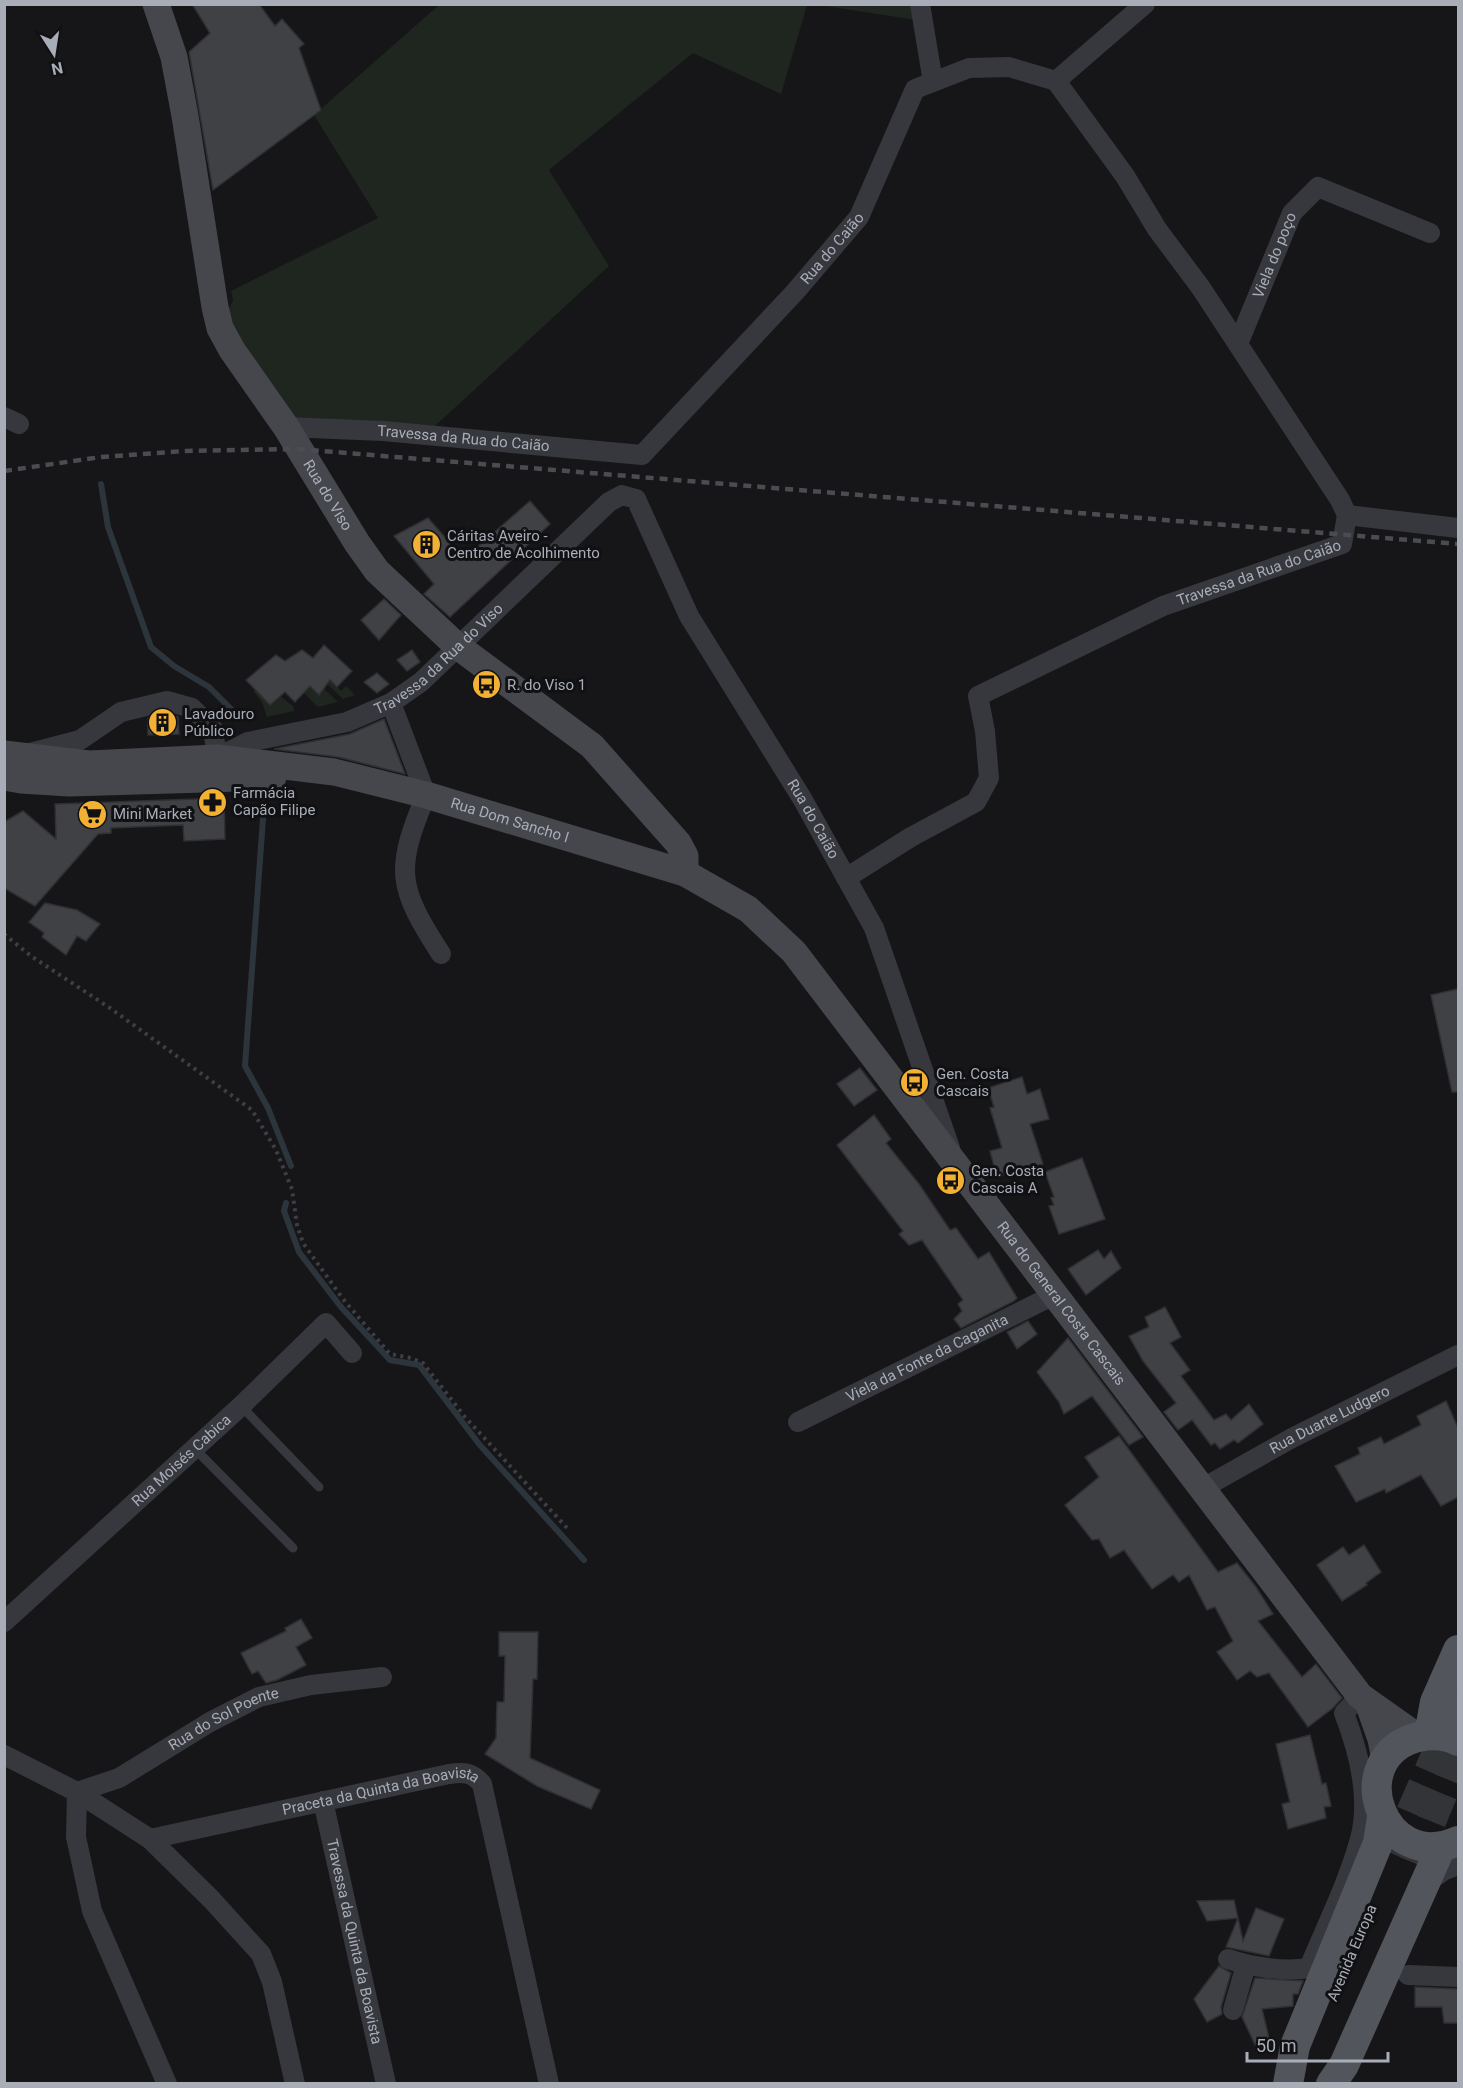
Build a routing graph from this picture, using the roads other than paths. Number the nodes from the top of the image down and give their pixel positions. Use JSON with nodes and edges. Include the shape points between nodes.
{"nodes":[{"id":1,"x":156,"y":4,"type":"edge"},
{"id":2,"x":920,"y":4,"type":"edge"},
{"id":3,"x":1145,"y":4,"type":"edge"},
{"id":4,"x":1056,"y":81,"type":"junction"},
{"id":5,"x":933,"y":82,"type":"junction"},
{"id":6,"x":1430,"y":233,"type":"dead end"},
{"id":7,"x":1238,"y":344,"type":"junction"},
{"id":8,"x":286,"y":427,"type":"junction"},
{"id":9,"x":642,"y":455,"type":"joint"},
{"id":10,"x":622,"y":495,"type":"joint"},
{"id":11,"x":1347,"y":514,"type":"junction"},
{"id":12,"x":1458,"y":528,"type":"edge"},
{"id":13,"x":456,"y":645,"type":"junction"},
{"id":14,"x":391,"y":703,"type":"junction"},
{"id":15,"x":217,"y":758,"type":"junction"},
{"id":16,"x":9,"y":770,"type":"edge"},
{"id":17,"x":334,"y":772,"type":"junction"},
{"id":18,"x":426,"y":795,"type":"junction"},
{"id":19,"x":685,"y":873,"type":"junction"},
{"id":20,"x":846,"y":878,"type":"junction"},
{"id":21,"x":441,"y":954,"type":"dead end"},
{"id":22,"x":958,"y":1170,"type":"junction"},
{"id":23,"x":1056,"y":1294,"type":"junction"},
{"id":24,"x":352,"y":1353,"type":"dead end"},
{"id":25,"x":1458,"y":1355,"type":"edge"},
{"id":26,"x":242,"y":1406,"type":"junction"},
{"id":27,"x":798,"y":1422,"type":"dead end"},
{"id":28,"x":194,"y":1448,"type":"junction"},
{"id":29,"x":319,"y":1487,"type":"dead end"},
{"id":30,"x":1203,"y":1488,"type":"junction"},
{"id":31,"x":293,"y":1548,"type":"dead end"},
{"id":32,"x":4,"y":1622,"type":"edge"},
{"id":33,"x":1458,"y":1650,"type":"edge"},
{"id":34,"x":382,"y":1677,"type":"dead end"},
{"id":35,"x":1373,"y":1706,"type":"junction"},
{"id":36,"x":1442,"y":1723,"type":"edge"},
{"id":37,"x":4,"y":1755,"type":"edge"},
{"id":38,"x":1385,"y":1760,"type":"junction"},
{"id":39,"x":77,"y":1792,"type":"junction"},
{"id":40,"x":322,"y":1801,"type":"junction"},
{"id":41,"x":1382,"y":1817,"type":"junction"},
{"id":42,"x":150,"y":1839,"type":"junction"},
{"id":43,"x":1453,"y":1850,"type":"edge"},
{"id":44,"x":1410,"y":1867,"type":"junction"},
{"id":45,"x":1408,"y":1975,"type":"dead end"},
{"id":46,"x":1458,"y":1977,"type":"edge"},
{"id":47,"x":1233,"y":2010,"type":"dead end"},
{"id":48,"x":167,"y":2084,"type":"edge"},
{"id":49,"x":295,"y":2084,"type":"edge"},
{"id":50,"x":386,"y":2084,"type":"edge"},
{"id":51,"x":549,"y":2084,"type":"edge"},
{"id":52,"x":1291,"y":2084,"type":"edge"},
{"id":53,"x":1323,"y":2084,"type":"edge"},
{"id":54,"x":1331,"y":2084,"type":"edge"}],
"edges":[{"from":1,"to":8,"type":"main road","name":"Rua do Viso","via":[[174,57],[220,328]]},
{"from":2,"to":5,"type":"street"},
{"from":3,"to":4,"type":"street"},
{"from":4,"to":5,"type":"street","name":"Rua do Caião","via":[[1009,67],[969,68]]},
{"from":4,"to":7,"type":"street","name":"Travessa da Rua do Caião"},
{"from":5,"to":9,"type":"street","name":"Rua do Caião","via":[[915,89],[859,217],[795,292]]},
{"from":6,"to":7,"type":"street","name":"Viela do poço","via":[[1318,187],[1292,213]]},
{"from":7,"to":11,"type":"street","name":"Travessa da Rua do Caião"},
{"from":8,"to":9,"type":"street","name":"Travessa da Rua do Caião","via":[[383,431]]},
{"from":8,"to":13,"type":"main road","name":"Rua do Viso","via":[[377,572]]},
{"from":10,"to":13,"type":"street","name":"Travessa da Rua do Viso","via":[[609,502]]},
{"from":10,"to":20,"type":"street","name":"Rua do Caião","via":[[636,499],[689,616],[803,800]]},
{"from":11,"to":12,"type":"street"},
{"from":11,"to":20,"type":"street","name":"Travessa da Rua do Caião","via":[[1342,544],[1163,606],[978,696],[989,778],[976,802]]},
{"from":13,"to":14,"type":"street","name":"Travessa da Rua do Viso","via":[[421,682]]},
{"from":13,"to":19,"type":"main road","name":"Rua do Viso","via":[[606,759],[678,843],[685,856]]},
{"from":14,"to":15,"type":"street","name":"Travessa da Rua do Viso","via":[[347,722],[248,742]]},
{"from":14,"to":18,"type":"street"},
{"from":15,"to":16,"type":"main road","name":"Rua Dom Sancho I"},
{"from":15,"to":16,"type":"street","via":[[213,729],[192,708],[167,701],[121,712],[80,740]]},
{"from":15,"to":17,"type":"main road","name":"Rua Dom Sancho I"},
{"from":16,"to":17,"type":"main road","name":"Rua Dom Sancho I","via":[[69,783]]},
{"from":17,"to":18,"type":"main road","name":"Rua Dom Sancho I"},
{"from":18,"to":19,"type":"main road","name":"Rua Dom Sancho I"},
{"from":18,"to":21,"type":"street","via":[[404,856],[404,879],[419,920]]},
{"from":19,"to":22,"type":"main road","name":"Rua do General Costa Cascais","via":[[748,909],[794,952]]},
{"from":20,"to":22,"type":"street","name":"Rua do Caião","via":[[874,928]]},
{"from":22,"to":23,"type":"main road","name":"Rua do General Costa Cascais"},
{"from":23,"to":27,"type":"street","name":"Viela da Fonte da Caganita"},
{"from":23,"to":30,"type":"main road","name":"Rua do General Costa Cascais"},
{"from":24,"to":26,"type":"street","name":"Rua Moisés Cabica","via":[[326,1323]]},
{"from":25,"to":30,"type":"street","name":"Rua Duarte Ludgero","via":[[1292,1438]]},
{"from":26,"to":28,"type":"street","name":"Rua Moisés Cabica"},
{"from":26,"to":29,"type":"lane"},
{"from":28,"to":31,"type":"lane"},
{"from":28,"to":32,"type":"street","name":"Rua Moisés Cabica"},
{"from":30,"to":35,"type":"main road","name":"Rua do General Costa Cascais"},
{"from":33,"to":36,"type":"main road"},
{"from":34,"to":39,"type":"street","name":"Rua do Sol Poente","via":[[311,1685],[259,1698],[210,1722],[119,1778]]},
{"from":35,"to":36,"type":"main road","name":"Rua do General Costa Cascais"},
{"from":35,"to":36,"type":"main road","via":[[1421,1711]]},
{"from":35,"to":38,"type":"main road","name":"Rua do General Costa Cascais"},
{"from":35,"to":47,"type":"street","via":[[1344,1713],[1360,1764],[1364,1804],[1360,1838],[1309,1968],[1237,1962]]},
{"from":36,"to":38,"type":"main road","via":[[1406,1740]]},
{"from":37,"to":39,"type":"street"},
{"from":38,"to":41,"type":"main road","via":[[1377,1778],[1376,1798]]},
{"from":39,"to":42,"type":"street"},
{"from":39,"to":48,"type":"street","via":[[76,1836],[92,1911]]},
{"from":40,"to":42,"type":"street","name":"Praceta da Quinta da Boavista"},
{"from":40,"to":50,"type":"street","name":"Travessa da Quinta da Boavista"},
{"from":40,"to":51,"type":"street","name":"Praceta da Quinta da Boavista","via":[[466,1772],[482,1784]]},
{"from":41,"to":43,"type":"main road","via":[[1407,1842]]},
{"from":41,"to":52,"type":"main road","via":[[1378,1843],[1295,2046]]},
{"from":42,"to":49,"type":"street","via":[[261,1954],[272,1982]]},
{"from":43,"to":44,"type":"main road"},
{"from":44,"to":52,"type":"main road","name":"Avenida Europa"},
{"from":44,"to":53,"type":"main road","name":"Avenida Europa"},
{"from":44,"to":54,"type":"main road","via":[[1344,2065]]},
{"from":45,"to":46,"type":"street"}]}
